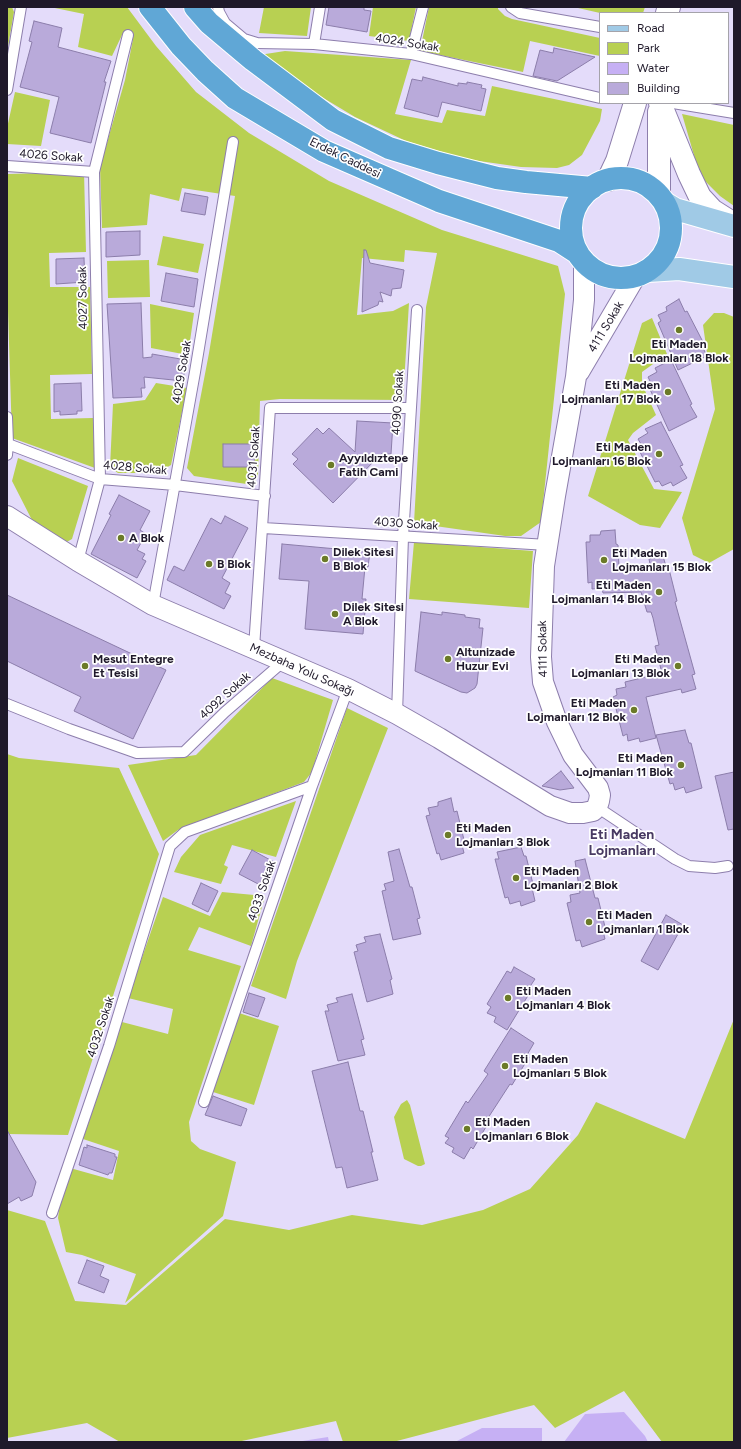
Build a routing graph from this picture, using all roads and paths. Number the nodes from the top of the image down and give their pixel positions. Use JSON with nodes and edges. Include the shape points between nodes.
{"nodes":[{"id":1,"x":21,"y":7,"type":"edge"},
{"id":2,"x":150,"y":7,"type":"edge"},
{"id":3,"x":194,"y":7,"type":"edge"},
{"id":4,"x":320,"y":7,"type":"edge"},
{"id":5,"x":423,"y":7,"type":"edge"},
{"id":6,"x":511,"y":7,"type":"edge"},
{"id":7,"x":219,"y":10,"type":"edge"},
{"id":8,"x":599,"y":27,"type":"edge"},
{"id":9,"x":128,"y":35,"type":"dead end"},
{"id":10,"x":314,"y":44,"type":"junction"},
{"id":11,"x":411,"y":54,"type":"junction"},
{"id":12,"x":7,"y":90,"type":"edge"},
{"id":13,"x":599,"y":98,"type":"edge"},
{"id":14,"x":633,"y":104,"type":"edge"},
{"id":15,"x":660,"y":104,"type":"edge"},
{"id":16,"x":660,"y":104,"type":"edge"},
{"id":17,"x":679,"y":104,"type":"edge"},
{"id":18,"x":734,"y":113,"type":"edge"},
{"id":19,"x":233,"y":142,"type":"dead end"},
{"id":20,"x":7,"y":166,"type":"edge"},
{"id":21,"x":94,"y":172,"type":"junction"},
{"id":22,"x":600,"y":184,"type":"junction"},
{"id":23,"x":662,"y":199,"type":"junction"},
{"id":24,"x":734,"y":225,"type":"edge"},
{"id":25,"x":580,"y":257,"type":"junction"},
{"id":26,"x":642,"y":274,"type":"junction"},
{"id":27,"x":734,"y":277,"type":"edge"},
{"id":28,"x":417,"y":310,"type":"dead end"},
{"id":29,"x":576,"y":377,"type":"junction"},
{"id":30,"x":411,"y":408,"type":"junction"},
{"id":31,"x":7,"y":417,"type":"edge"},
{"id":32,"x":8,"y":444,"type":"junction"},
{"id":33,"x":7,"y":455,"type":"edge"},
{"id":34,"x":100,"y":479,"type":"junction"},
{"id":35,"x":175,"y":485,"type":"junction"},
{"id":36,"x":265,"y":496,"type":"junction"},
{"id":37,"x":7,"y":516,"type":"edge"},
{"id":38,"x":262,"y":528,"type":"junction"},
{"id":39,"x":404,"y":537,"type":"junction"},
{"id":40,"x":548,"y":545,"type":"junction"},
{"id":41,"x":78,"y":561,"type":"junction"},
{"id":42,"x":153,"y":605,"type":"junction"},
{"id":43,"x":254,"y":648,"type":"junction"},
{"id":44,"x":284,"y":661,"type":"junction"},
{"id":45,"x":348,"y":689,"type":"junction"},
{"id":46,"x":7,"y":704,"type":"edge"},
{"id":47,"x":397,"y":714,"type":"junction"},
{"id":48,"x":312,"y":786,"type":"junction"},
{"id":49,"x":597,"y":808,"type":"junction"},
{"id":50,"x":728,"y":866,"type":"dead end"},
{"id":51,"x":204,"y":1102,"type":"dead end"},
{"id":52,"x":52,"y":1214,"type":"dead end"}],
"edges":[{"from":1,"to":12,"type":"lane"},
{"from":2,"to":25,"type":"highway","name":"Erdek Caddesi","via":[[181,46],[235,98],[324,151],[439,201],[559,242]]},
{"from":3,"to":22,"type":"highway","via":[[253,60],[333,120],[389,148],[497,178],[526,182]]},
{"from":4,"to":10,"type":"lane"},
{"from":5,"to":11,"type":"lane"},
{"from":6,"to":8,"type":"lane","via":[[520,13]]},
{"from":7,"to":10,"type":"lane","name":"4024 Sokak","via":[[225,24],[244,39],[257,43]]},
{"from":9,"to":21,"type":"lane","name":"4027 Sokak"},
{"from":10,"to":11,"type":"lane","name":"4024 Sokak"},
{"from":11,"to":13,"type":"lane","name":"4024 Sokak"},
{"from":14,"to":22,"type":"street","via":[[616,161]]},
{"from":15,"to":23,"type":"street"},
{"from":16,"to":24,"type":"street","via":[[700,197],[712,210]]},
{"from":17,"to":18,"type":"lane"},
{"from":19,"to":35,"type":"lane","name":"4029 Sokak"},
{"from":20,"to":21,"type":"lane","name":"4026 Sokak"},
{"from":21,"to":34,"type":"lane","name":"4027 Sokak"},
{"from":22,"to":23,"type":"highway","via":[[619,178],[630,179],[651,187]]},
{"from":22,"to":25,"type":"highway","via":[[583,196],[572,217],[572,240]]},
{"from":23,"to":24,"type":"main road","via":[[675,209]]},
{"from":23,"to":26,"type":"highway","via":[[670,215],[670,240],[658,263]]},
{"from":25,"to":26,"type":"highway","via":[[595,271],[608,277],[622,278]]},
{"from":25,"to":29,"type":"street","name":"4111 Sokak","via":[[584,300]]},
{"from":26,"to":27,"type":"main road","via":[[679,269]]},
{"from":26,"to":29,"type":"street","name":"4111 Sokak"},
{"from":28,"to":30,"type":"lane","name":"4090 Sokak"},
{"from":29,"to":40,"type":"street","name":"4111 Sokak"},
{"from":30,"to":36,"type":"lane","name":"4031 Sokak","via":[[270,408]]},
{"from":30,"to":39,"type":"lane","name":"4090 Sokak"},
{"from":31,"to":32,"type":"lane"},
{"from":32,"to":33,"type":"lane"},
{"from":32,"to":34,"type":"lane","name":"4028 Sokak"},
{"from":34,"to":35,"type":"lane","name":"4028 Sokak"},
{"from":34,"to":41,"type":"lane","name":"4027 Sokak"},
{"from":35,"to":36,"type":"lane","name":"4028 Sokak"},
{"from":35,"to":42,"type":"lane","name":"4029 Sokak"},
{"from":36,"to":38,"type":"lane","name":"4031 Sokak"},
{"from":37,"to":41,"type":"street","name":"Mezbaha Yolu Sokağı"},
{"from":38,"to":39,"type":"lane","name":"4030 Sokak"},
{"from":38,"to":43,"type":"lane","name":"4031 Sokak"},
{"from":39,"to":40,"type":"lane","name":"4030 Sokak"},
{"from":39,"to":47,"type":"lane","name":"4090 Sokak"},
{"from":40,"to":49,"type":"street","name":"4111 Sokak","via":[[544,566],[541,657],[543,682],[557,722],[573,755],[598,788],[600,795]]},
{"from":41,"to":42,"type":"street","name":"Mezbaha Yolu Sokağı"},
{"from":42,"to":43,"type":"street","name":"Mezbaha Yolu Sokağı"},
{"from":43,"to":44,"type":"street","name":"Mezbaha Yolu Sokağı"},
{"from":44,"to":45,"type":"street","name":"Mezbaha Yolu Sokağı"},
{"from":44,"to":46,"type":"lane","name":"4092 Sokak","via":[[184,752],[137,753]]},
{"from":45,"to":47,"type":"street","name":"Mezbaha Yolu Sokağı"},
{"from":45,"to":48,"type":"lane","name":"4033 Sokak"},
{"from":47,"to":49,"type":"street","name":"Mezbaha Yolu Sokağı","via":[[554,808],[576,813]]},
{"from":48,"to":51,"type":"lane","name":"4033 Sokak"},
{"from":48,"to":52,"type":"lane","name":"4032 Sokak","via":[[186,832],[170,846],[109,1046]]},
{"from":49,"to":50,"type":"lane","via":[[675,860],[689,866]]}]}
